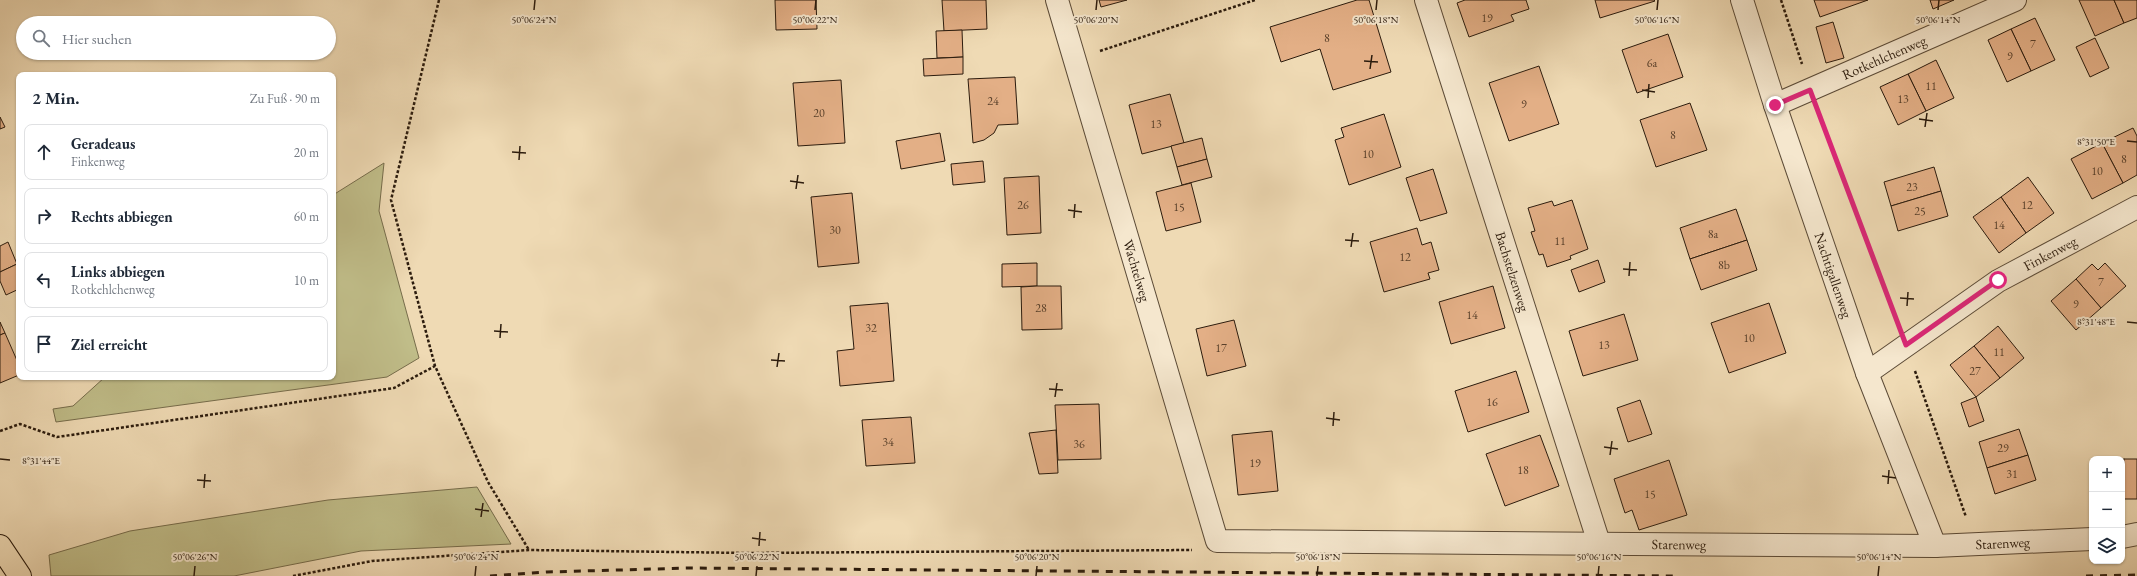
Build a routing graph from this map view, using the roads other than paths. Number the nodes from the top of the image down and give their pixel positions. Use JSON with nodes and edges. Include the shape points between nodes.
{"nodes":[{"id":1,"x":1057,"y":0,"type":"edge"},
{"id":2,"x":1426,"y":0,"type":"edge"},
{"id":3,"x":1742,"y":0,"type":"edge"},
{"id":4,"x":2015,"y":0,"type":"edge"},
{"id":5,"x":1775,"y":105,"type":"junction"},
{"id":6,"x":2137,"y":207,"type":"edge"},
{"id":7,"x":1867,"y":373,"type":"junction"},
{"id":8,"x":2137,"y":534,"type":"edge"},
{"id":9,"x":2125,"y":536,"type":"edge"},
{"id":10,"x":2089,"y":538,"type":"edge"},
{"id":11,"x":1217,"y":541,"type":"joint"},
{"id":12,"x":1599,"y":543,"type":"junction"},
{"id":13,"x":0,"y":546,"type":"edge"},
{"id":14,"x":1935,"y":546,"type":"junction"},
{"id":15,"x":20,"y":576,"type":"edge"}],
"edges":[{"from":1,"to":11,"type":"street","name":"Wachtelweg"},
{"from":2,"to":12,"type":"street","name":"Bachstelzenweg"},
{"from":3,"to":5,"type":"street","name":"Nachtigallenweg"},
{"from":4,"to":5,"type":"street","name":"Rotkehlchenweg"},
{"from":5,"to":7,"type":"street","name":"Nachtigallenweg"},
{"from":6,"to":7,"type":"street","name":"Finkenweg","via":[[1998,280]]},
{"from":7,"to":14,"type":"street","name":"Nachtigallenweg"},
{"from":8,"to":9,"type":"street"},
{"from":10,"to":14,"type":"street","name":"Starenweg"},
{"from":11,"to":12,"type":"street","name":"Starenweg"},
{"from":12,"to":14,"type":"street","name":"Starenweg"},
{"from":13,"to":15,"type":"main road"}]}
